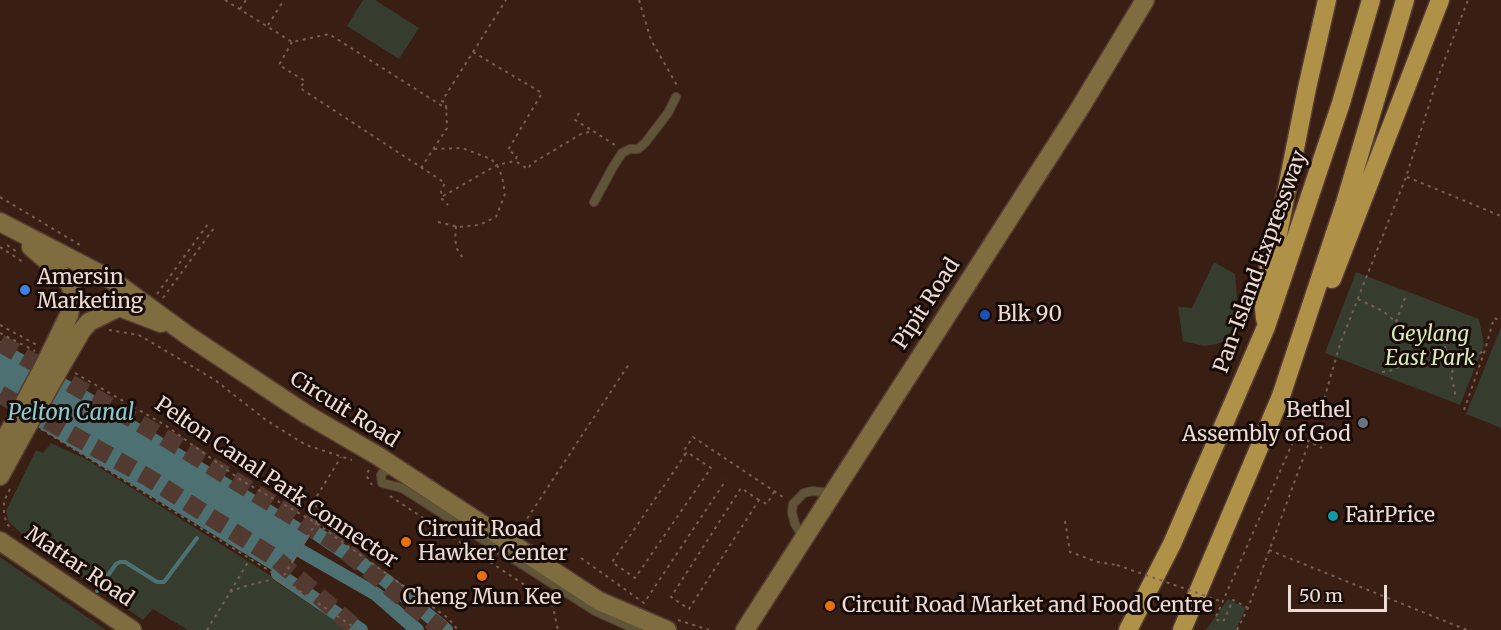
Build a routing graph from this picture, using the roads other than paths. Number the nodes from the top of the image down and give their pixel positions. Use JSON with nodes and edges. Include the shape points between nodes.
{"nodes":[{"id":1,"x":1145,"y":0,"type":"edge"},
{"id":2,"x":1327,"y":0,"type":"edge"},
{"id":3,"x":1371,"y":0,"type":"edge"},
{"id":4,"x":1406,"y":0,"type":"edge"},
{"id":5,"x":1440,"y":0,"type":"edge"},
{"id":6,"x":676,"y":97,"type":"road end"},
{"id":7,"x":594,"y":202,"type":"dead end"},
{"id":8,"x":8,"y":226,"type":"edge"},
{"id":9,"x":1266,"y":327,"type":"junction"},
{"id":10,"x":187,"y":335,"type":"junction"},
{"id":11,"x":51,"y":362,"type":"junction"},
{"id":12,"x":1281,"y":396,"type":"junction"},
{"id":13,"x":28,"y":424,"type":"junction"},
{"id":14,"x":0,"y":448,"type":"edge"},
{"id":15,"x":395,"y":468,"type":"junction"},
{"id":16,"x":7,"y":479,"type":"edge"},
{"id":17,"x":831,"y":494,"type":"junction"},
{"id":18,"x":8,"y":536,"type":"edge"},
{"id":19,"x":803,"y":537,"type":"junction"},
{"id":20,"x":132,"y":630,"type":"edge"},
{"id":21,"x":637,"y":630,"type":"edge"},
{"id":22,"x":668,"y":630,"type":"edge"},
{"id":23,"x":745,"y":630,"type":"edge"},
{"id":24,"x":1128,"y":630,"type":"edge"},
{"id":25,"x":1182,"y":630,"type":"edge"}],
"edges":[{"from":1,"to":17,"type":"street","name":"Pipit Road","via":[[1080,108]]},
{"from":2,"to":9,"type":"highway","via":[[1265,280]]},
{"from":3,"to":9,"type":"highway","name":"Pan-Island Expressway","via":[[1341,104]]},
{"from":4,"to":12,"type":"highway"},
{"from":5,"to":12,"type":"highway","via":[[1323,300]]},
{"from":6,"to":7,"type":"lane","via":[[645,143],[625,152],[613,167]]},
{"from":8,"to":10,"type":"street","name":"Circuit Road","via":[[112,280]]},
{"from":8,"to":11,"type":"street","via":[[70,284],[73,294],[69,315]]},
{"from":9,"to":24,"type":"highway","name":"Pan-Island Expressway","via":[[1172,544]]},
{"from":10,"to":11,"type":"street","via":[[119,307],[89,322]]},
{"from":10,"to":15,"type":"street","name":"Circuit Road"},
{"from":11,"to":13,"type":"street","bridge":true},
{"from":12,"to":25,"type":"highway"},
{"from":13,"to":14,"type":"street"},
{"from":13,"to":16,"type":"street"},
{"from":15,"to":21,"type":"lane","via":[[383,472],[382,483],[402,488],[596,612]]},
{"from":15,"to":22,"type":"street","name":"Circuit Road","via":[[599,601]]},
{"from":17,"to":19,"type":"street","name":"Pipit Road"},
{"from":17,"to":19,"type":"lane","via":[[804,493],[793,504],[795,524]]},
{"from":18,"to":20,"type":"street","name":"Mattar Road"},
{"from":19,"to":23,"type":"street","name":"Pipit Road"}]}
